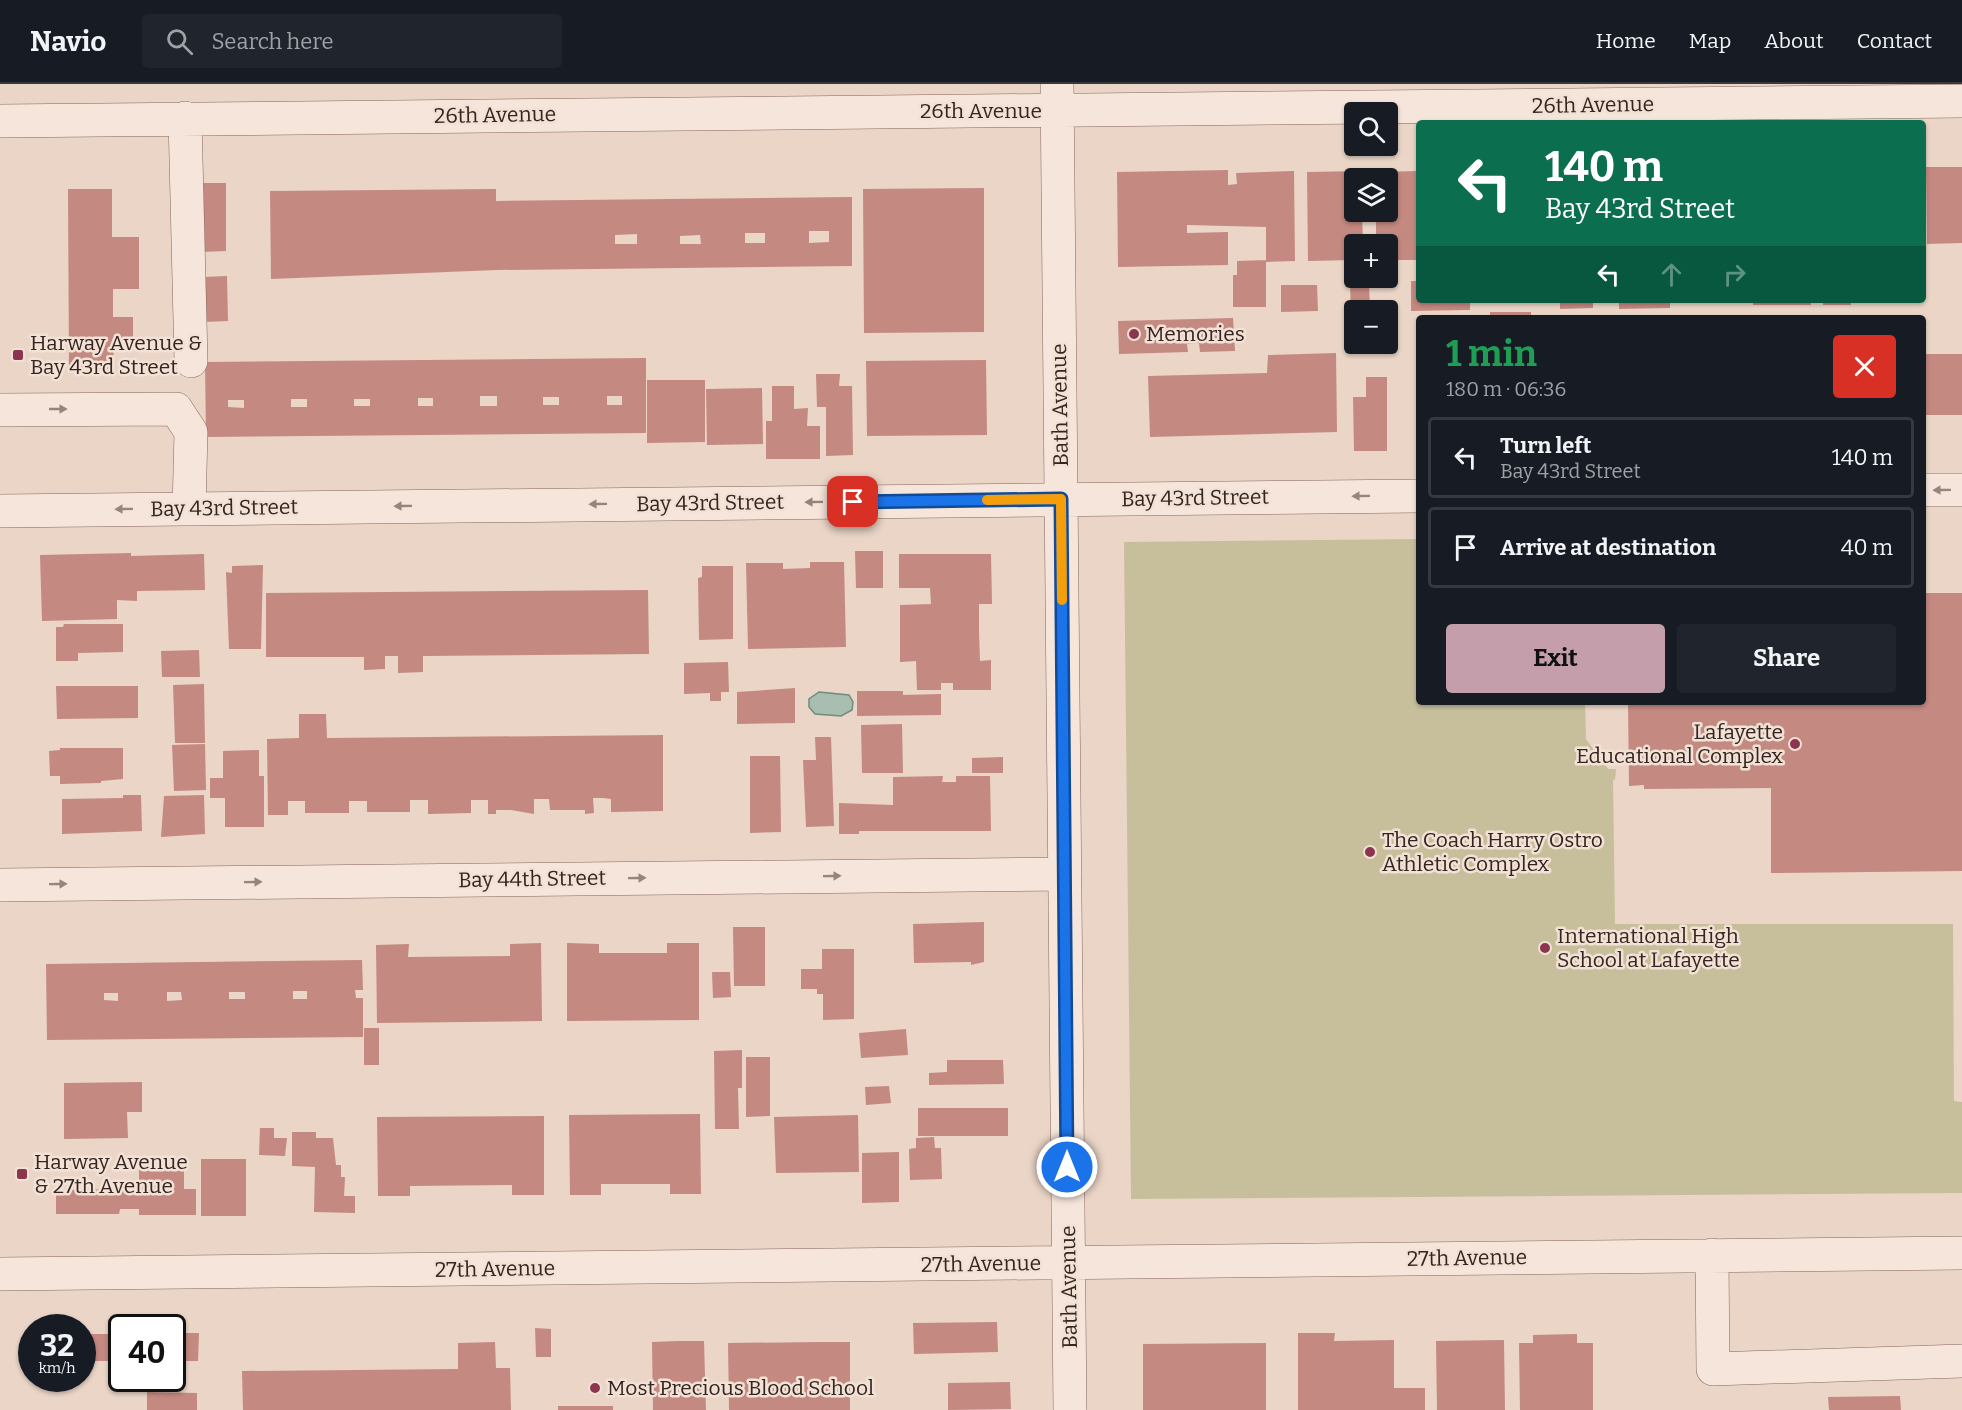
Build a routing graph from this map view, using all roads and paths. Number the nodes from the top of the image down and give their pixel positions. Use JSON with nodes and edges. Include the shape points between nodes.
{"nodes":[{"id":1,"x":1874,"y":93,"type":"edge"},
{"id":2,"x":1057,"y":97,"type":"edge"},
{"id":3,"x":1962,"y":101,"type":"edge"},
{"id":4,"x":185,"y":118,"type":"junction"},
{"id":5,"x":0,"y":121,"type":"edge"},
{"id":6,"x":191,"y":361,"type":"dead end"},
{"id":7,"x":0,"y":410,"type":"edge"},
{"id":8,"x":1926,"y":490,"type":"edge"},
{"id":9,"x":1962,"y":490,"type":"edge"},
{"id":10,"x":1416,"y":496,"type":"edge"},
{"id":11,"x":1061,"y":499,"type":"junction"},
{"id":12,"x":189,"y":508,"type":"junction"},
{"id":13,"x":0,"y":511,"type":"edge"},
{"id":14,"x":1065,"y":874,"type":"junction"},
{"id":15,"x":0,"y":885,"type":"edge"},
{"id":16,"x":1962,"y":1253,"type":"edge"},
{"id":17,"x":1712,"y":1255,"type":"junction"},
{"id":18,"x":1068,"y":1263,"type":"junction"},
{"id":19,"x":0,"y":1274,"type":"edge"},
{"id":20,"x":1962,"y":1361,"type":"edge"},
{"id":21,"x":1070,"y":1410,"type":"edge"}],
"edges":[{"from":1,"to":2,"type":"street","name":"26th Avenue"},
{"from":1,"to":3,"type":"street","name":"26th Avenue"},
{"from":2,"to":4,"type":"street","name":"26th Avenue"},
{"from":2,"to":11,"type":"street","name":"Bath Avenue"},
{"from":4,"to":5,"type":"street","name":"26th Avenue"},
{"from":4,"to":6,"type":"street"},
{"from":7,"to":12,"type":"street","one_way":true,"via":[[176,409],[191,432]]},
{"from":9,"to":8,"type":"street","one_way":true},
{"from":10,"to":11,"type":"street","name":"Bay 43rd Street","one_way":true},
{"from":11,"to":12,"type":"street","name":"Bay 43rd Street","one_way":true},
{"from":11,"to":14,"type":"street","name":"Bath Avenue"},
{"from":12,"to":13,"type":"street","name":"Bay 43rd Street","one_way":true},
{"from":15,"to":14,"type":"street","name":"Bay 44th Street","one_way":true},
{"from":14,"to":18,"type":"street","name":"Bath Avenue"},
{"from":16,"to":17,"type":"street","name":"27th Avenue"},
{"from":17,"to":18,"type":"street","name":"27th Avenue"},
{"from":17,"to":20,"type":"street","via":[[1713,1369]]},
{"from":18,"to":19,"type":"street","name":"27th Avenue"},
{"from":18,"to":21,"type":"street","name":"Bath Avenue"}]}
